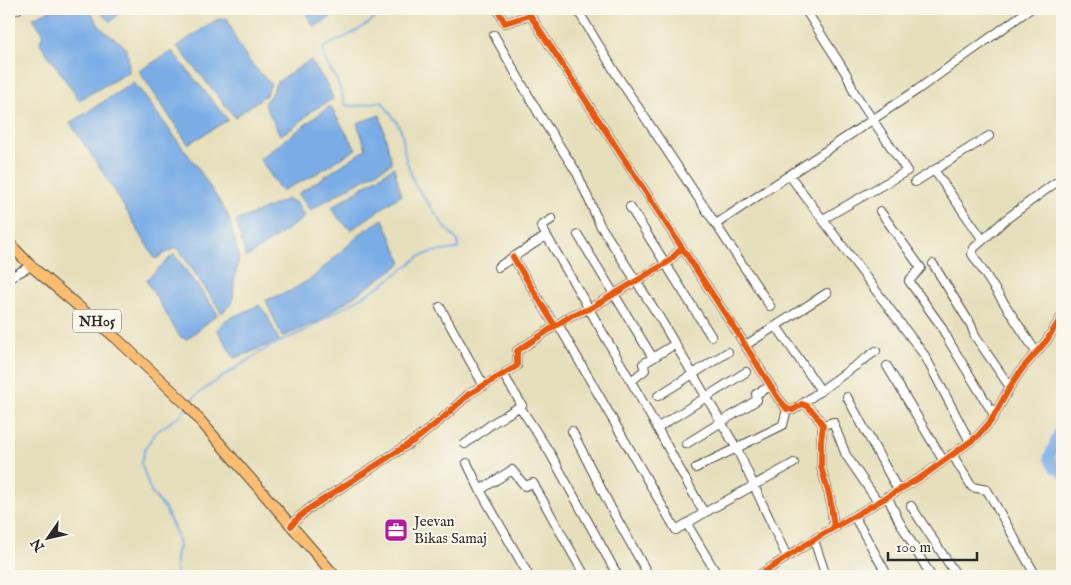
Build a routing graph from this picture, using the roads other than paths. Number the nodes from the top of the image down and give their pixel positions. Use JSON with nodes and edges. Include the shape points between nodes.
{"nodes":[{"id":1,"x":18,"y":9,"type":"edge"},
{"id":2,"x":497,"y":9,"type":"edge"},
{"id":3,"x":577,"y":9,"type":"edge"},
{"id":4,"x":805,"y":9,"type":"edge"},
{"id":5,"x":1030,"y":9,"type":"edge"},
{"id":6,"x":9,"y":13,"type":"edge"},
{"id":7,"x":494,"y":35,"type":"dead end"},
{"id":8,"x":872,"y":120,"type":"junction"},
{"id":9,"x":989,"y":136,"type":"dead end"},
{"id":10,"x":934,"y":170,"type":"junction"},
{"id":11,"x":790,"y":176,"type":"junction"},
{"id":12,"x":915,"y":182,"type":"dead end"},
{"id":13,"x":1055,"y":183,"type":"dead end"},
{"id":14,"x":630,"y":207,"type":"dead end"},
{"id":15,"x":880,"y":211,"type":"dead end"},
{"id":16,"x":552,"y":219,"type":"dead end"},
{"id":17,"x":823,"y":219,"type":"junction"},
{"id":18,"x":719,"y":222,"type":"dead end"},
{"id":19,"x":578,"y":235,"type":"dead end"},
{"id":20,"x":546,"y":236,"type":"junction"},
{"id":21,"x":983,"y":240,"type":"junction"},
{"id":22,"x":9,"y":242,"type":"edge"},
{"id":23,"x":682,"y":248,"type":"junction"},
{"id":24,"x":513,"y":257,"type":"junction"},
{"id":25,"x":665,"y":264,"type":"junction"},
{"id":26,"x":933,"y":264,"type":"dead end"},
{"id":27,"x":31,"y":266,"type":"junction"},
{"id":28,"x":498,"y":267,"type":"dead end"},
{"id":29,"x":9,"y":278,"type":"edge"},
{"id":30,"x":636,"y":280,"type":"junction"},
{"id":31,"x":827,"y":293,"type":"dead end"},
{"id":32,"x":615,"y":294,"type":"junction"},
{"id":33,"x":770,"y":306,"type":"dead end"},
{"id":34,"x":440,"y":307,"type":"dead end"},
{"id":35,"x":588,"y":309,"type":"junction"},
{"id":36,"x":1062,"y":316,"type":"edge"},
{"id":37,"x":556,"y":325,"type":"junction"},
{"id":38,"x":777,"y":327,"type":"junction"},
{"id":39,"x":710,"y":336,"type":"dead end"},
{"id":40,"x":675,"y":344,"type":"junction"},
{"id":41,"x":746,"y":345,"type":"junction"},
{"id":42,"x":876,"y":351,"type":"dead end"},
{"id":43,"x":728,"y":352,"type":"dead end"},
{"id":44,"x":1036,"y":352,"type":"junction"},
{"id":45,"x":653,"y":358,"type":"junction"},
{"id":46,"x":887,"y":366,"type":"dead end"},
{"id":47,"x":746,"y":372,"type":"dead end"},
{"id":48,"x":503,"y":374,"type":"junction"},
{"id":49,"x":694,"y":374,"type":"junction"},
{"id":50,"x":631,"y":381,"type":"junction"},
{"id":51,"x":484,"y":386,"type":"junction"},
{"id":52,"x":771,"y":386,"type":"junction"},
{"id":53,"x":1010,"y":386,"type":"junction"},
{"id":54,"x":821,"y":391,"type":"junction"},
{"id":55,"x":658,"y":396,"type":"dead end"},
{"id":56,"x":847,"y":397,"type":"dead end"},
{"id":57,"x":707,"y":398,"type":"junction"},
{"id":58,"x":802,"y":404,"type":"junction"},
{"id":59,"x":520,"y":407,"type":"junction"},
{"id":60,"x":787,"y":409,"type":"junction"},
{"id":61,"x":994,"y":415,"type":"junction"},
{"id":62,"x":722,"y":423,"type":"junction"},
{"id":63,"x":823,"y":425,"type":"junction"},
{"id":64,"x":657,"y":428,"type":"junction"},
{"id":65,"x":572,"y":431,"type":"dead end"},
{"id":66,"x":970,"y":442,"type":"junction"},
{"id":67,"x":465,"y":444,"type":"dead end"},
{"id":68,"x":686,"y":444,"type":"dead end"},
{"id":69,"x":736,"y":449,"type":"junction"},
{"id":70,"x":952,"y":454,"type":"junction"},
{"id":71,"x":943,"y":460,"type":"junction"},
{"id":72,"x":467,"y":463,"type":"dead end"},
{"id":73,"x":794,"y":463,"type":"dead end"},
{"id":74,"x":696,"y":468,"type":"dead end"},
{"id":75,"x":754,"y":486,"type":"junction"},
{"id":76,"x":480,"y":490,"type":"junction"},
{"id":77,"x":898,"y":490,"type":"junction"},
{"id":78,"x":886,"y":496,"type":"junction"},
{"id":79,"x":878,"y":502,"type":"junction"},
{"id":80,"x":911,"y":506,"type":"dead end"},
{"id":81,"x":704,"y":512,"type":"junction"},
{"id":82,"x":854,"y":516,"type":"junction"},
{"id":83,"x":687,"y":524,"type":"junction"},
{"id":84,"x":291,"y":526,"type":"junction"},
{"id":85,"x":834,"y":528,"type":"junction"},
{"id":86,"x":814,"y":540,"type":"junction"},
{"id":87,"x":787,"y":557,"type":"junction"},
{"id":88,"x":335,"y":576,"type":"edge"},
{"id":89,"x":529,"y":576,"type":"edge"},
{"id":90,"x":586,"y":576,"type":"edge"},
{"id":91,"x":618,"y":576,"type":"edge"},
{"id":92,"x":649,"y":576,"type":"edge"},
{"id":93,"x":718,"y":576,"type":"edge"},
{"id":94,"x":758,"y":576,"type":"edge"},
{"id":95,"x":826,"y":576,"type":"edge"},
{"id":96,"x":877,"y":576,"type":"edge"},
{"id":97,"x":931,"y":576,"type":"edge"},
{"id":98,"x":957,"y":576,"type":"edge"},
{"id":99,"x":1036,"y":576,"type":"edge"}],
"edges":[{"from":1,"to":6,"type":"street"},
{"from":2,"to":23,"type":"street","via":[[505,23],[530,15]]},
{"from":3,"to":33,"type":"street","via":[[618,77]]},
{"from":4,"to":8,"type":"street"},
{"from":5,"to":8,"type":"street"},
{"from":7,"to":30,"type":"street","via":[[577,173],[600,225]]},
{"from":8,"to":11,"type":"street"},
{"from":8,"to":17,"type":"street","via":[[907,171]]},
{"from":9,"to":10,"type":"street"},
{"from":10,"to":12,"type":"street"},
{"from":10,"to":21,"type":"street"},
{"from":11,"to":17,"type":"street"},
{"from":11,"to":18,"type":"street"},
{"from":13,"to":21,"type":"street"},
{"from":14,"to":25,"type":"street"},
{"from":15,"to":61,"type":"street","via":[[921,268],[909,280],[941,326]]},
{"from":16,"to":20,"type":"street","via":[[541,226]]},
{"from":17,"to":66,"type":"street","via":[[925,356]]},
{"from":19,"to":32,"type":"street"},
{"from":20,"to":24,"type":"street"},
{"from":20,"to":35,"type":"street"},
{"from":21,"to":44,"type":"street","via":[[972,254]]},
{"from":22,"to":27,"type":"main road","number":"NH05"},
{"from":23,"to":25,"type":"street"},
{"from":23,"to":41,"type":"street"},
{"from":24,"to":28,"type":"street"},
{"from":24,"to":37,"type":"street"},
{"from":25,"to":30,"type":"street"},
{"from":25,"to":39,"type":"street"},
{"from":26,"to":53,"type":"street","via":[[971,324],[974,336]]},
{"from":27,"to":29,"type":"street"},
{"from":27,"to":84,"type":"main road","number":"NH05","via":[[117,338],[184,402]]},
{"from":30,"to":32,"type":"street"},
{"from":30,"to":40,"type":"street"},
{"from":31,"to":38,"type":"street"},
{"from":32,"to":35,"type":"street"},
{"from":32,"to":45,"type":"street"},
{"from":34,"to":51,"type":"street"},
{"from":35,"to":37,"type":"street"},
{"from":35,"to":50,"type":"street"},
{"from":36,"to":44,"type":"street"},
{"from":37,"to":48,"type":"street","via":[[517,351],[517,366]]},
{"from":37,"to":83,"type":"street","via":[[676,530]]},
{"from":38,"to":41,"type":"street"},
{"from":38,"to":54,"type":"street"},
{"from":40,"to":45,"type":"street"},
{"from":40,"to":49,"type":"street"},
{"from":41,"to":52,"type":"street"},
{"from":42,"to":54,"type":"street"},
{"from":43,"to":49,"type":"street"},
{"from":44,"to":53,"type":"street"},
{"from":45,"to":50,"type":"street","via":[[643,364],[645,370]]},
{"from":46,"to":71,"type":"street"},
{"from":47,"to":57,"type":"street"},
{"from":48,"to":51,"type":"street"},
{"from":48,"to":59,"type":"street"},
{"from":49,"to":55,"type":"street"},
{"from":49,"to":57,"type":"street"},
{"from":50,"to":64,"type":"street"},
{"from":51,"to":84,"type":"street","via":[[469,394],[418,438],[310,508]]},
{"from":52,"to":60,"type":"street"},
{"from":52,"to":62,"type":"street","via":[[756,394],[757,400]]},
{"from":53,"to":61,"type":"street"},
{"from":54,"to":58,"type":"street"},
{"from":56,"to":77,"type":"street"},
{"from":57,"to":62,"type":"street"},
{"from":57,"to":64,"type":"street"},
{"from":58,"to":60,"type":"street","via":[[793,410]]},
{"from":58,"to":63,"type":"street"},
{"from":59,"to":67,"type":"street"},
{"from":59,"to":91,"type":"street","via":[[550,453]]},
{"from":60,"to":69,"type":"street","via":[[783,425]]},
{"from":61,"to":66,"type":"street"},
{"from":62,"to":68,"type":"street"},
{"from":62,"to":69,"type":"street"},
{"from":63,"to":79,"type":"street","via":[[833,422],[846,455]]},
{"from":63,"to":85,"type":"street","via":[[821,466]]},
{"from":64,"to":81,"type":"street"},
{"from":65,"to":92,"type":"street"},
{"from":66,"to":70,"type":"street"},
{"from":69,"to":74,"type":"street"},
{"from":69,"to":75,"type":"street"},
{"from":70,"to":71,"type":"street"},
{"from":70,"to":99,"type":"street","via":[[972,487],[987,490]]},
{"from":71,"to":77,"type":"street"},
{"from":72,"to":76,"type":"street"},
{"from":73,"to":75,"type":"street"},
{"from":75,"to":81,"type":"street"},
{"from":75,"to":87,"type":"street"},
{"from":76,"to":89,"type":"street"},
{"from":76,"to":90,"type":"street","via":[[512,470],[525,486],[534,483]]},
{"from":77,"to":78,"type":"street"},
{"from":78,"to":79,"type":"street"},
{"from":78,"to":97,"type":"street"},
{"from":79,"to":82,"type":"street"},
{"from":80,"to":98,"type":"street"},
{"from":81,"to":83,"type":"street"},
{"from":82,"to":85,"type":"street"},
{"from":82,"to":96,"type":"street","via":[[885,571]]},
{"from":83,"to":93,"type":"street"},
{"from":84,"to":88,"type":"main road","number":"NH05"},
{"from":85,"to":86,"type":"street"},
{"from":86,"to":87,"type":"street"},
{"from":86,"to":95,"type":"street"},
{"from":87,"to":94,"type":"street"}]}
